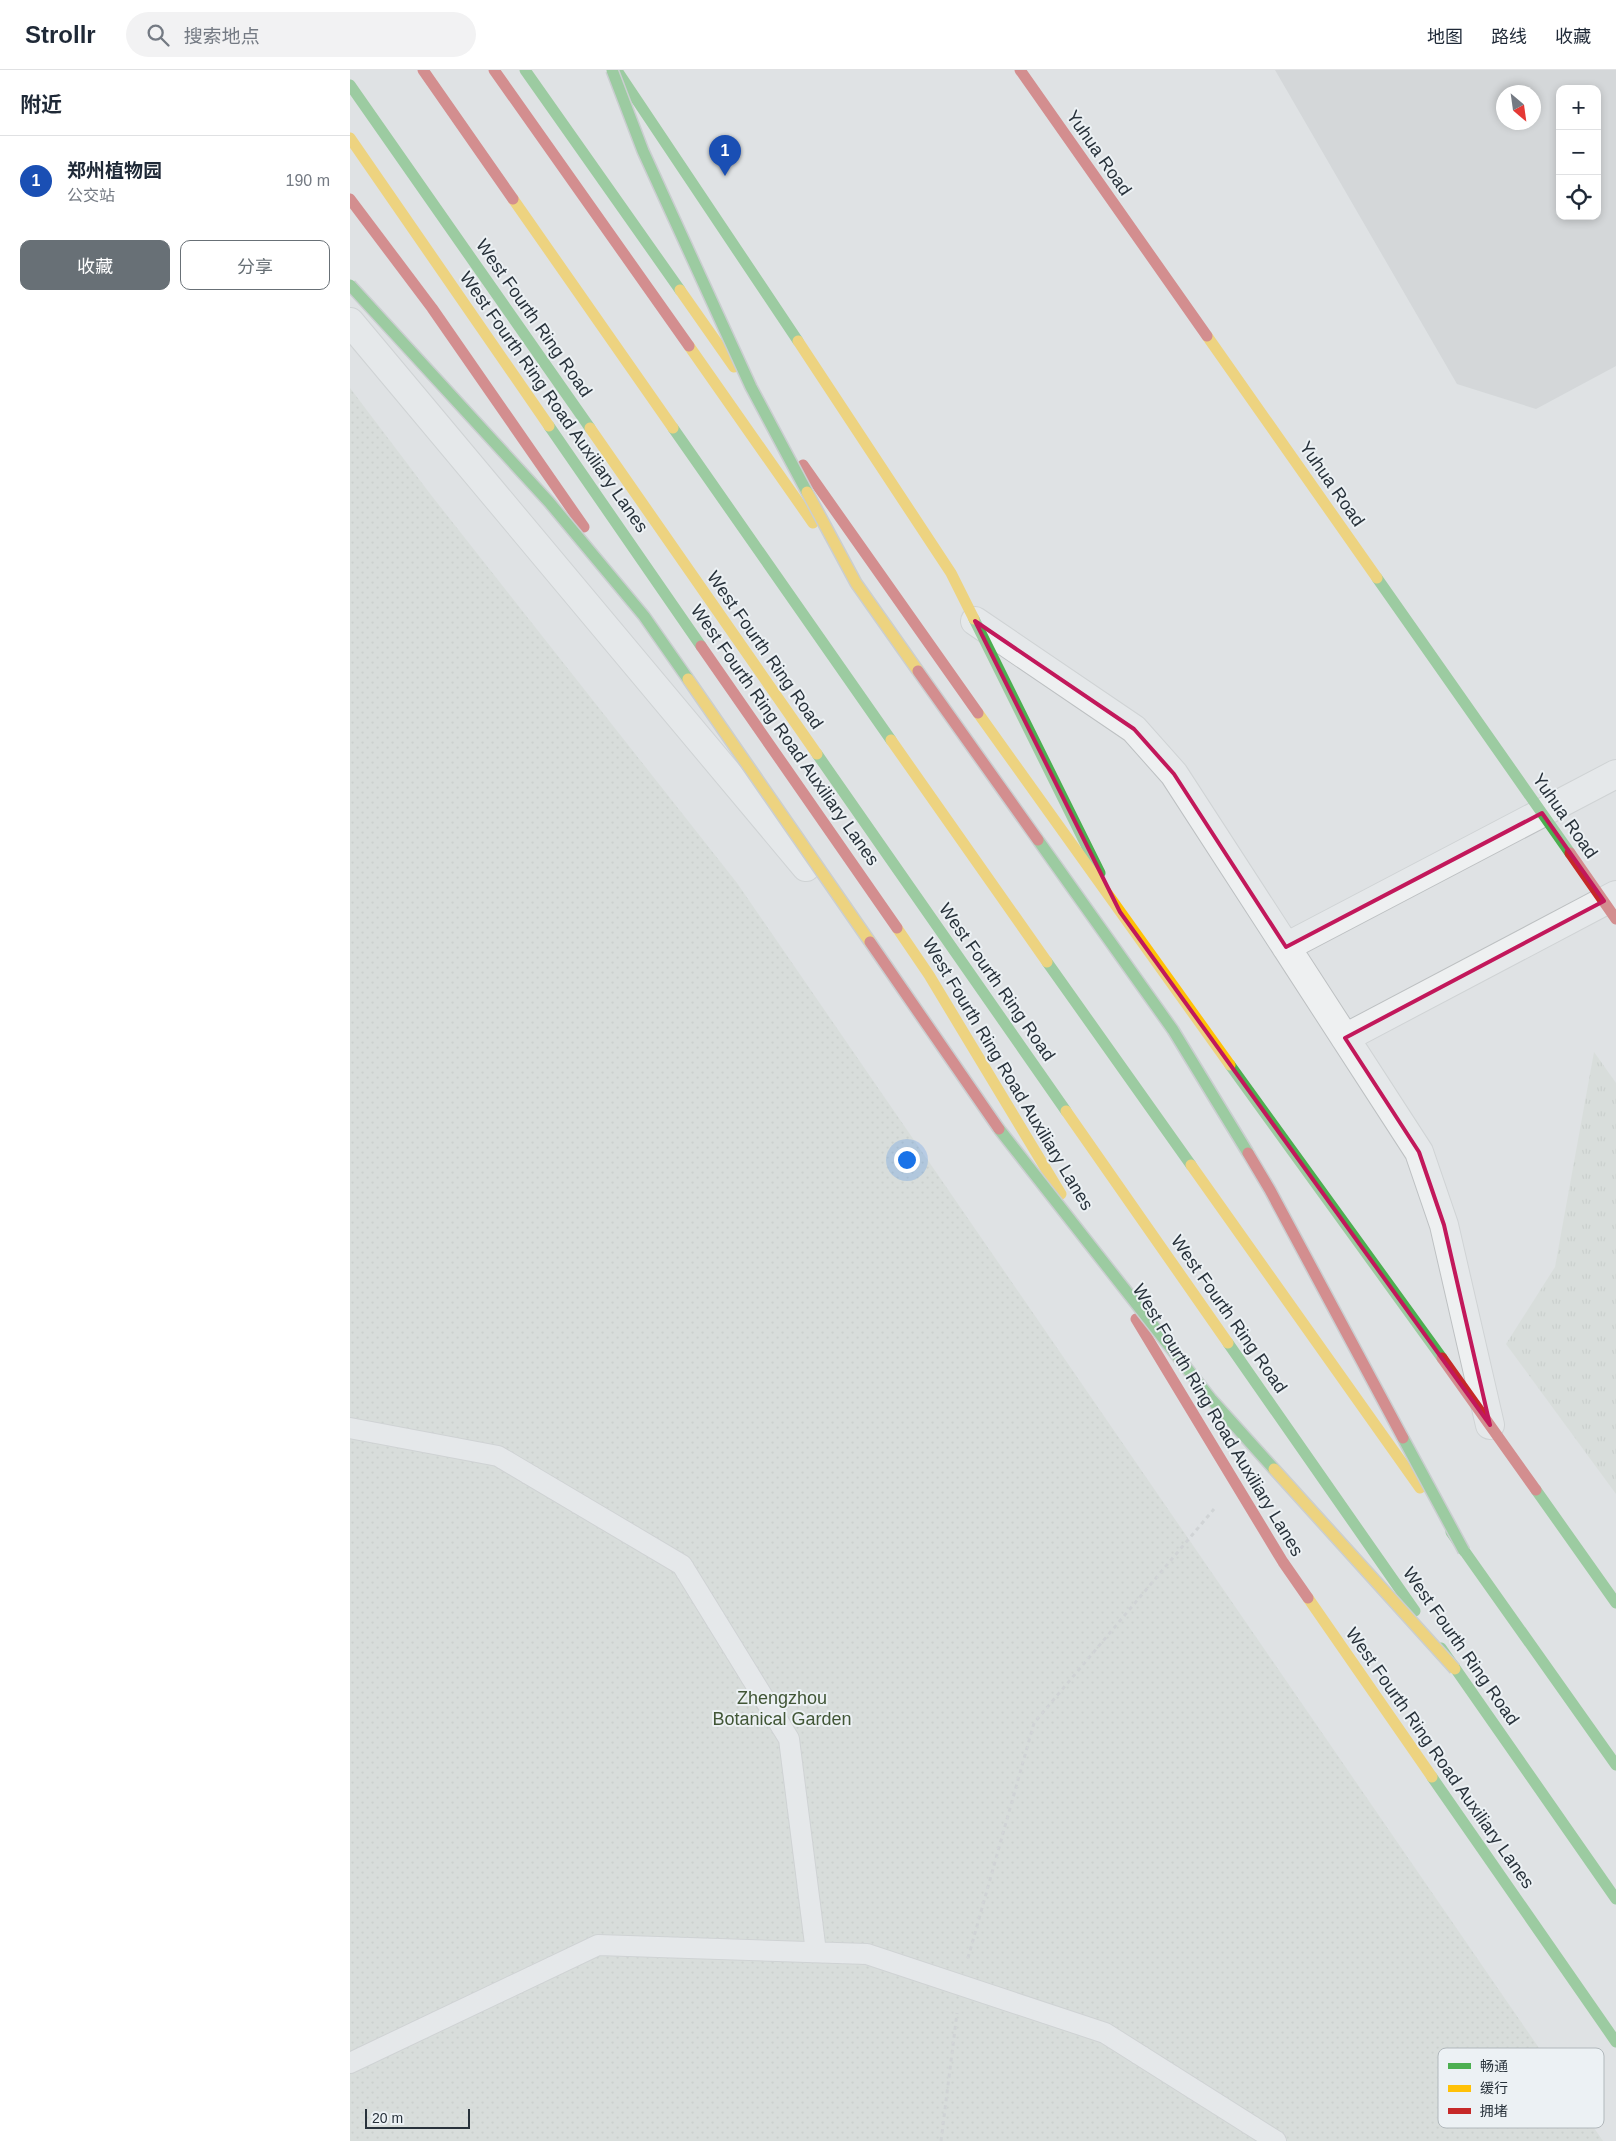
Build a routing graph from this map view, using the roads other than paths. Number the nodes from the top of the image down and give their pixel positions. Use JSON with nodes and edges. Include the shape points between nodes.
{"nodes":[{"id":1,"x":423,"y":70,"type":"edge"},
{"id":2,"x":494,"y":70,"type":"edge"},
{"id":3,"x":525,"y":70,"type":"edge"},
{"id":4,"x":612,"y":70,"type":"edge"},
{"id":5,"x":616,"y":70,"type":"edge"},
{"id":6,"x":1020,"y":70,"type":"edge"},
{"id":7,"x":350,"y":85,"type":"edge"},
{"id":8,"x":350,"y":138,"type":"edge"},
{"id":9,"x":350,"y":199,"type":"edge"},
{"id":10,"x":350,"y":285,"type":"edge"},
{"id":11,"x":350,"y":322,"type":"edge"},
{"id":12,"x":856,"y":583,"type":"junction"},
{"id":13,"x":644,"y":616,"type":"junction"},
{"id":14,"x":975,"y":621,"type":"junction"},
{"id":15,"x":1616,"y":774,"type":"edge"},
{"id":16,"x":1542,"y":813,"type":"junction"},
{"id":17,"x":1612,"y":905,"type":"edge"},
{"id":18,"x":1120,"y":912,"type":"junction"},
{"id":19,"x":1286,"y":947,"type":"junction"},
{"id":20,"x":1345,"y":1038,"type":"junction"},
{"id":21,"x":1015,"y":1117,"type":"junction"},
{"id":22,"x":1490,"y":1425,"type":"junction"},
{"id":23,"x":350,"y":1428,"type":"edge"},
{"id":24,"x":1464,"y":1551,"type":"junction"},
{"id":25,"x":1616,"y":1603,"type":"edge"},
{"id":26,"x":1455,"y":1669,"type":"junction"},
{"id":27,"x":1616,"y":1765,"type":"edge"},
{"id":28,"x":1616,"y":1899,"type":"edge"},
{"id":29,"x":816,"y":1952,"type":"junction"},
{"id":30,"x":1616,"y":2042,"type":"edge"},
{"id":31,"x":350,"y":2063,"type":"edge"},
{"id":32,"x":1276,"y":2141,"type":"edge"}],
"edges":[{"from":1,"to":24,"type":"main road","bridge":true,"via":[[934,804]]},
{"from":2,"to":12,"type":"main road","bridge":true},
{"from":3,"to":18,"type":"main road"},
{"from":4,"to":12,"type":"main road","bridge":true,"via":[[643,151],[751,388]]},
{"from":5,"to":14,"type":"main road","via":[[674,152],[951,573]]},
{"from":6,"to":16,"type":"main road","name":"Yuhua Road"},
{"from":7,"to":26,"type":"main road","name":"West Fourth Ring Road","bridge":true},
{"from":8,"to":21,"type":"main road","name":"West Fourth Ring Road Auxiliary Lanes","via":[[930,975]]},
{"from":9,"to":13,"type":"main road","bridge":true,"via":[[432,308]]},
{"from":10,"to":13,"type":"main road","bridge":true,"via":[[549,502]]},
{"from":11,"to":21,"type":"street"},
{"from":12,"to":24,"type":"main road","bridge":true,"via":[[1173,1030],[1270,1190]]},
{"from":13,"to":26,"type":"main road","bridge":true,"via":[[1007,1140],[1211,1399]]},
{"from":14,"to":18,"type":"main road"},
{"from":14,"to":19,"type":"street","via":[[1134,729],[1174,774]]},
{"from":15,"to":16,"type":"street"},
{"from":16,"to":17,"type":"main road","name":"Yuhua Road"},
{"from":16,"to":19,"type":"street"},
{"from":17,"to":20,"type":"street"},
{"from":18,"to":22,"type":"main road"},
{"from":19,"to":20,"type":"street"},
{"from":20,"to":22,"type":"street","via":[[1419,1152],[1444,1224]]},
{"from":21,"to":30,"type":"main road","name":"West Fourth Ring Road Auxiliary Lanes","via":[[1283,1562]]},
{"from":22,"to":25,"type":"main road"},
{"from":23,"to":29,"type":"lane","via":[[498,1456],[682,1565],[790,1739]]},
{"from":24,"to":27,"type":"main road"},
{"from":26,"to":28,"type":"main road","name":"West Fourth Ring Road"},
{"from":29,"to":31,"type":"lane","via":[[598,1945]]},
{"from":29,"to":32,"type":"lane","via":[[867,1954],[1105,2033]]}]}
